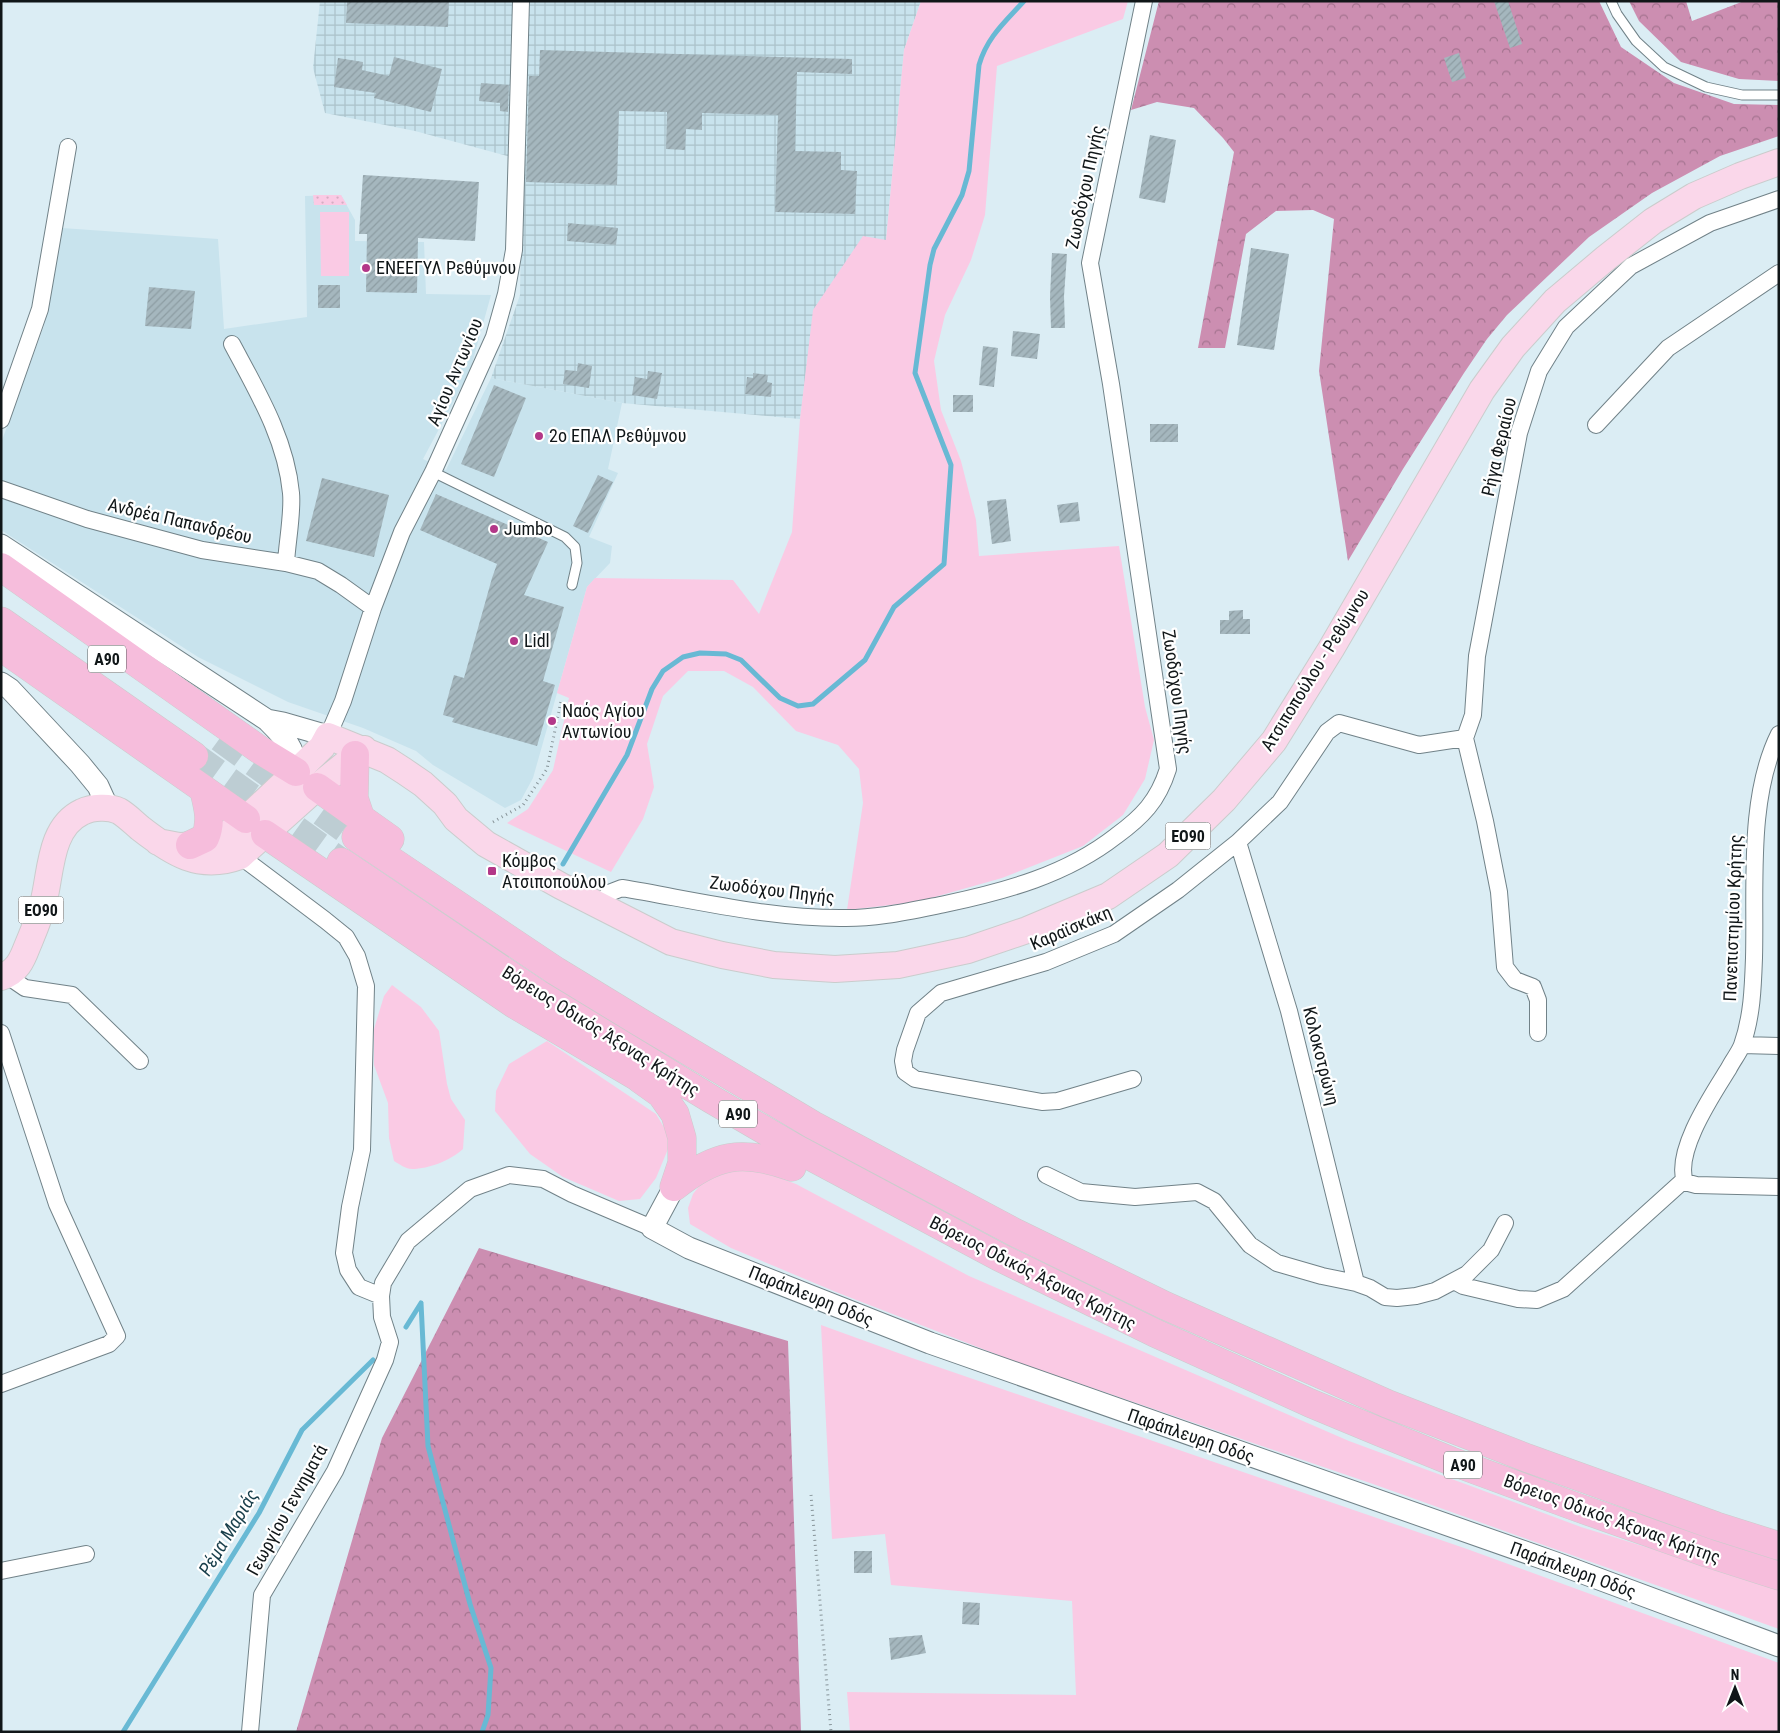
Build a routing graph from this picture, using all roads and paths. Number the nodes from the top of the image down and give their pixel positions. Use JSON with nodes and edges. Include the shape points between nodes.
{"nodes":[{"id":1,"x":521,"y":1,"type":"edge"},
{"id":2,"x":1144,"y":1,"type":"edge"},
{"id":3,"x":1611,"y":1,"type":"edge"},
{"id":4,"x":1779,"y":94,"type":"edge"},
{"id":5,"x":68,"y":147,"type":"dead end"},
{"id":6,"x":1779,"y":162,"type":"edge"},
{"id":7,"x":1779,"y":199,"type":"edge"},
{"id":8,"x":1779,"y":273,"type":"edge"},
{"id":9,"x":232,"y":344,"type":"dead end"},
{"id":10,"x":1,"y":420,"type":"edge"},
{"id":11,"x":1596,"y":425,"type":"dead end"},
{"id":12,"x":433,"y":472,"type":"junction"},
{"id":13,"x":1,"y":489,"type":"edge"},
{"id":14,"x":1,"y":545,"type":"edge"},
{"id":15,"x":286,"y":563,"type":"junction"},
{"id":16,"x":1,"y":567,"type":"edge"},
{"id":17,"x":1,"y":585,"type":"edge"},
{"id":18,"x":572,"y":586,"type":"dead end"},
{"id":19,"x":373,"y":608,"type":"junction"},
{"id":20,"x":1,"y":621,"type":"edge"},
{"id":21,"x":1,"y":646,"type":"edge"},
{"id":22,"x":1,"y":683,"type":"edge"},
{"id":23,"x":561,"y":702,"type":"dead end"},
{"id":24,"x":267,"y":720,"type":"junction"},
{"id":25,"x":212,"y":732,"type":"tunnel mouth"},
{"id":26,"x":1779,"y":734,"type":"edge"},
{"id":27,"x":328,"y":736,"type":"junction"},
{"id":28,"x":1465,"y":738,"type":"junction"},
{"id":29,"x":360,"y":752,"type":"junction"},
{"id":30,"x":194,"y":756,"type":"tunnel mouth"},
{"id":31,"x":306,"y":779,"type":"junction"},
{"id":32,"x":204,"y":791,"type":"junction"},
{"id":33,"x":108,"y":808,"type":"junction"},
{"id":34,"x":359,"y":828,"type":"junction"},
{"id":35,"x":473,"y":833,"type":"junction"},
{"id":36,"x":250,"y":839,"type":"junction"},
{"id":37,"x":158,"y":842,"type":"junction"},
{"id":38,"x":1238,"y":842,"type":"junction"},
{"id":39,"x":190,"y":845,"type":"junction"},
{"id":40,"x":328,"y":865,"type":"junction"},
{"id":41,"x":600,"y":905,"type":"junction"},
{"id":42,"x":4,"y":976,"type":"edge"},
{"id":43,"x":1,"y":1033,"type":"edge"},
{"id":44,"x":1538,"y":1033,"type":"dead end"},
{"id":45,"x":1742,"y":1045,"type":"junction"},
{"id":46,"x":1779,"y":1046,"type":"edge"},
{"id":47,"x":140,"y":1061,"type":"dead end"},
{"id":48,"x":640,"y":1079,"type":"junction"},
{"id":49,"x":1133,"y":1079,"type":"dead end"},
{"id":50,"x":792,"y":1166,"type":"junction"},
{"id":51,"x":1046,"y":1176,"type":"dead end"},
{"id":52,"x":1684,"y":1180,"type":"junction"},
{"id":53,"x":674,"y":1187,"type":"junction"},
{"id":54,"x":1779,"y":1187,"type":"edge"},
{"id":55,"x":1505,"y":1223,"type":"dead end"},
{"id":56,"x":652,"y":1228,"type":"junction"},
{"id":57,"x":1454,"y":1281,"type":"junction"},
{"id":58,"x":1356,"y":1283,"type":"junction"},
{"id":59,"x":381,"y":1296,"type":"junction"},
{"id":60,"x":1155,"y":1333,"type":"junction"},
{"id":61,"x":1,"y":1384,"type":"edge"},
{"id":62,"x":811,"y":1495,"type":"dead end"},
{"id":63,"x":1779,"y":1546,"type":"edge"},
{"id":64,"x":86,"y":1554,"type":"dead end"},
{"id":65,"x":1,"y":1571,"type":"edge"},
{"id":66,"x":1779,"y":1576,"type":"edge"},
{"id":67,"x":1779,"y":1646,"type":"edge"},
{"id":68,"x":250,"y":1732,"type":"edge"},
{"id":69,"x":831,"y":1732,"type":"edge"}],
"edges":[{"from":1,"to":12,"type":"street","name":"Αγίου Αντωνίου","via":[[514,250],[506,294],[494,337]]},
{"from":2,"to":41,"type":"street","name":"Ζωοδόχου Πηγής","via":[[1090,263],[1168,769],[1159,793],[1143,814],[1125,829],[1085,858],[1056,872],[1024,884],[898,914],[868,918],[779,915],[622,888],[609,893]]},
{"from":3,"to":4,"type":"lane","via":[[1636,40],[1664,67],[1706,86],[1733,93]]},
{"from":5,"to":10,"type":"street","via":[[40,309]]},
{"from":6,"to":41,"type":"main road","name":"Ατσιποπούλου - Ρεθύμνου","number":"ΕΟ90","via":[[1694,196],[1653,221],[1555,301],[1512,347],[1482,390],[1274,741],[1224,800],[1168,855],[1108,896],[1027,930],[968,950],[898,965],[835,969],[774,964],[672,942]]},
{"from":7,"to":28,"type":"street","name":"Ρήγα Φεραίου","via":[[1710,223],[1631,266],[1566,327],[1539,371],[1517,443],[1477,656],[1473,715]]},
{"from":8,"to":11,"type":"street","via":[[1668,348]]},
{"from":9,"to":15,"type":"street","via":[[262,400],[285,456],[292,495]]},
{"from":12,"to":18,"type":"lane","via":[[565,536],[576,547],[577,563]]},
{"from":12,"to":19,"type":"street","name":"Αγίου Αντωνίου","via":[[402,532]]},
{"from":13,"to":15,"type":"street","name":"Ανδρέα Παπανδρέου","via":[[87,520],[202,550]]},
{"from":14,"to":24,"type":"street"},
{"from":15,"to":19,"type":"street","name":"Ανδρέα Παπανδρέου","via":[[318,571]]},
{"from":16,"to":31,"type":"highway","name":"Βόρειος Οδικός Άξονας Κρήτης"},
{"from":17,"to":25,"type":"highway","number":"Α90"},
{"from":19,"to":27,"type":"street","name":"Αγίου Αντωνίου","via":[[343,702]]},
{"from":20,"to":30,"type":"highway","number":"Α90"},
{"from":21,"to":32,"type":"highway"},
{"from":22,"to":33,"type":"street","via":[[80,764],[98,786]]},
{"from":23,"to":35,"type":"path","via":[[546,769],[523,805]]},
{"from":24,"to":27,"type":"street"},
{"from":24,"to":31,"type":"street","via":[[290,744]]},
{"from":26,"to":45,"type":"street","name":"Πανεπιστημίου Κρήτης","via":[[1762,778],[1755,850],[1753,996]]},
{"from":27,"to":29,"type":"main road","name":"Ατσιποπούλου - Ρεθύμνου","number":"ΕΟ90"},
{"from":27,"to":31,"type":"main road"},
{"from":28,"to":38,"type":"street","name":"Καραϊσκάκη","via":[[1419,745],[1339,723],[1327,732],[1280,802]]},
{"from":28,"to":44,"type":"street","via":[[1500,892],[1505,967],[1515,980],[1533,987],[1538,1000]]},
{"from":29,"to":31,"type":"main road"},
{"from":29,"to":34,"type":"highway","via":[[354,798]]},
{"from":29,"to":35,"type":"main road","name":"Ατσιποπούλου - Ρεθύμνου","number":"ΕΟ90","via":[[387,760],[423,784]]},
{"from":31,"to":34,"type":"highway","name":"Βόρειος Οδικός Άξονας Κρήτης"},
{"from":31,"to":36,"type":"main road"},
{"from":32,"to":36,"type":"highway"},
{"from":32,"to":39,"type":"highway","via":[[209,808],[209,828],[205,838]]},
{"from":33,"to":37,"type":"main road","via":[[118,811]]},
{"from":33,"to":42,"type":"main road","number":"ΕΟ90","via":[[81,812],[61,832],[55,845],[37,926],[22,962]]},
{"from":34,"to":63,"type":"highway","name":"Βόρειος Οδικός Άξονας Κρήτης","number":"Α90","via":[[675,1025],[862,1132],[1089,1254],[1166,1306],[1461,1433]]},
{"from":35,"to":41,"type":"main road","name":"Ατσιποπούλου - Ρεθύμνου","number":"ΕΟ90","via":[[527,868]]},
{"from":36,"to":37,"type":"main road","via":[[219,862],[209,863],[195,861]]},
{"from":36,"to":39,"type":"main road"},
{"from":36,"to":40,"type":"highway"},
{"from":36,"to":59,"type":"street","via":[[346,937],[357,956],[366,986],[362,1150],[344,1253],[348,1270],[359,1287]]},
{"from":37,"to":39,"type":"main road"},
{"from":38,"to":49,"type":"street","name":"Καραϊσκάκη","via":[[1178,890],[1114,934],[1046,962],[941,993],[918,1013],[903,1061],[905,1072],[915,1079],[1042,1102]]},
{"from":38,"to":58,"type":"street","name":"Κολοκοτρώνη","via":[[1289,1011]]},
{"from":40,"to":48,"type":"highway","via":[[514,1004]]},
{"from":40,"to":60,"type":"highway","name":"Βόρειος Οδικός Άξονας Κρήτης","number":"Α90","via":[[736,1114],[926,1219]]},
{"from":42,"to":47,"type":"street","via":[[25,988],[72,995]]},
{"from":43,"to":61,"type":"street","via":[[57,1204],[117,1336],[109,1344]]},
{"from":45,"to":46,"type":"street"},
{"from":45,"to":52,"type":"street","name":"Πανεπιστημίου Κρήτης","via":[[1688,1143],[1682,1168]]},
{"from":48,"to":50,"type":"highway"},
{"from":48,"to":53,"type":"highway","via":[[661,1094],[677,1120],[682,1138],[682,1163]]},
{"from":50,"to":53,"type":"highway","via":[[768,1158],[743,1156],[717,1160],[694,1171]]},
{"from":50,"to":60,"type":"highway","via":[[858,1204],[993,1272],[1062,1303]]},
{"from":51,"to":58,"type":"street","via":[[1081,1192],[1135,1197],[1197,1192],[1214,1201],[1250,1245],[1277,1263]]},
{"from":52,"to":54,"type":"street","via":[[1696,1185]]},
{"from":52,"to":57,"type":"street","via":[[1554,1293],[1537,1300],[1518,1299]]},
{"from":53,"to":56,"type":"street"},
{"from":55,"to":57,"type":"street","via":[[1491,1250],[1467,1274]]},
{"from":56,"to":59,"type":"street","via":[[543,1179],[509,1175],[470,1189],[408,1242],[384,1283]]},
{"from":56,"to":67,"type":"street","name":"Παράπλευρη Οδός","via":[[690,1248],[930,1343],[1546,1560]]},
{"from":57,"to":58,"type":"street","via":[[1434,1291],[1397,1298],[1385,1297]]},
{"from":59,"to":68,"type":"street","name":"Γεωργίου Γεννηματά","via":[[382,1317],[390,1342],[385,1360],[335,1471],[262,1595]]},
{"from":60,"to":66,"type":"highway","name":"Βόρειος Οδικός Άξονας Κρήτης","number":"Α90","via":[[1310,1403],[1451,1461]]},
{"from":62,"to":69,"type":"path"},
{"from":64,"to":65,"type":"street"}]}
